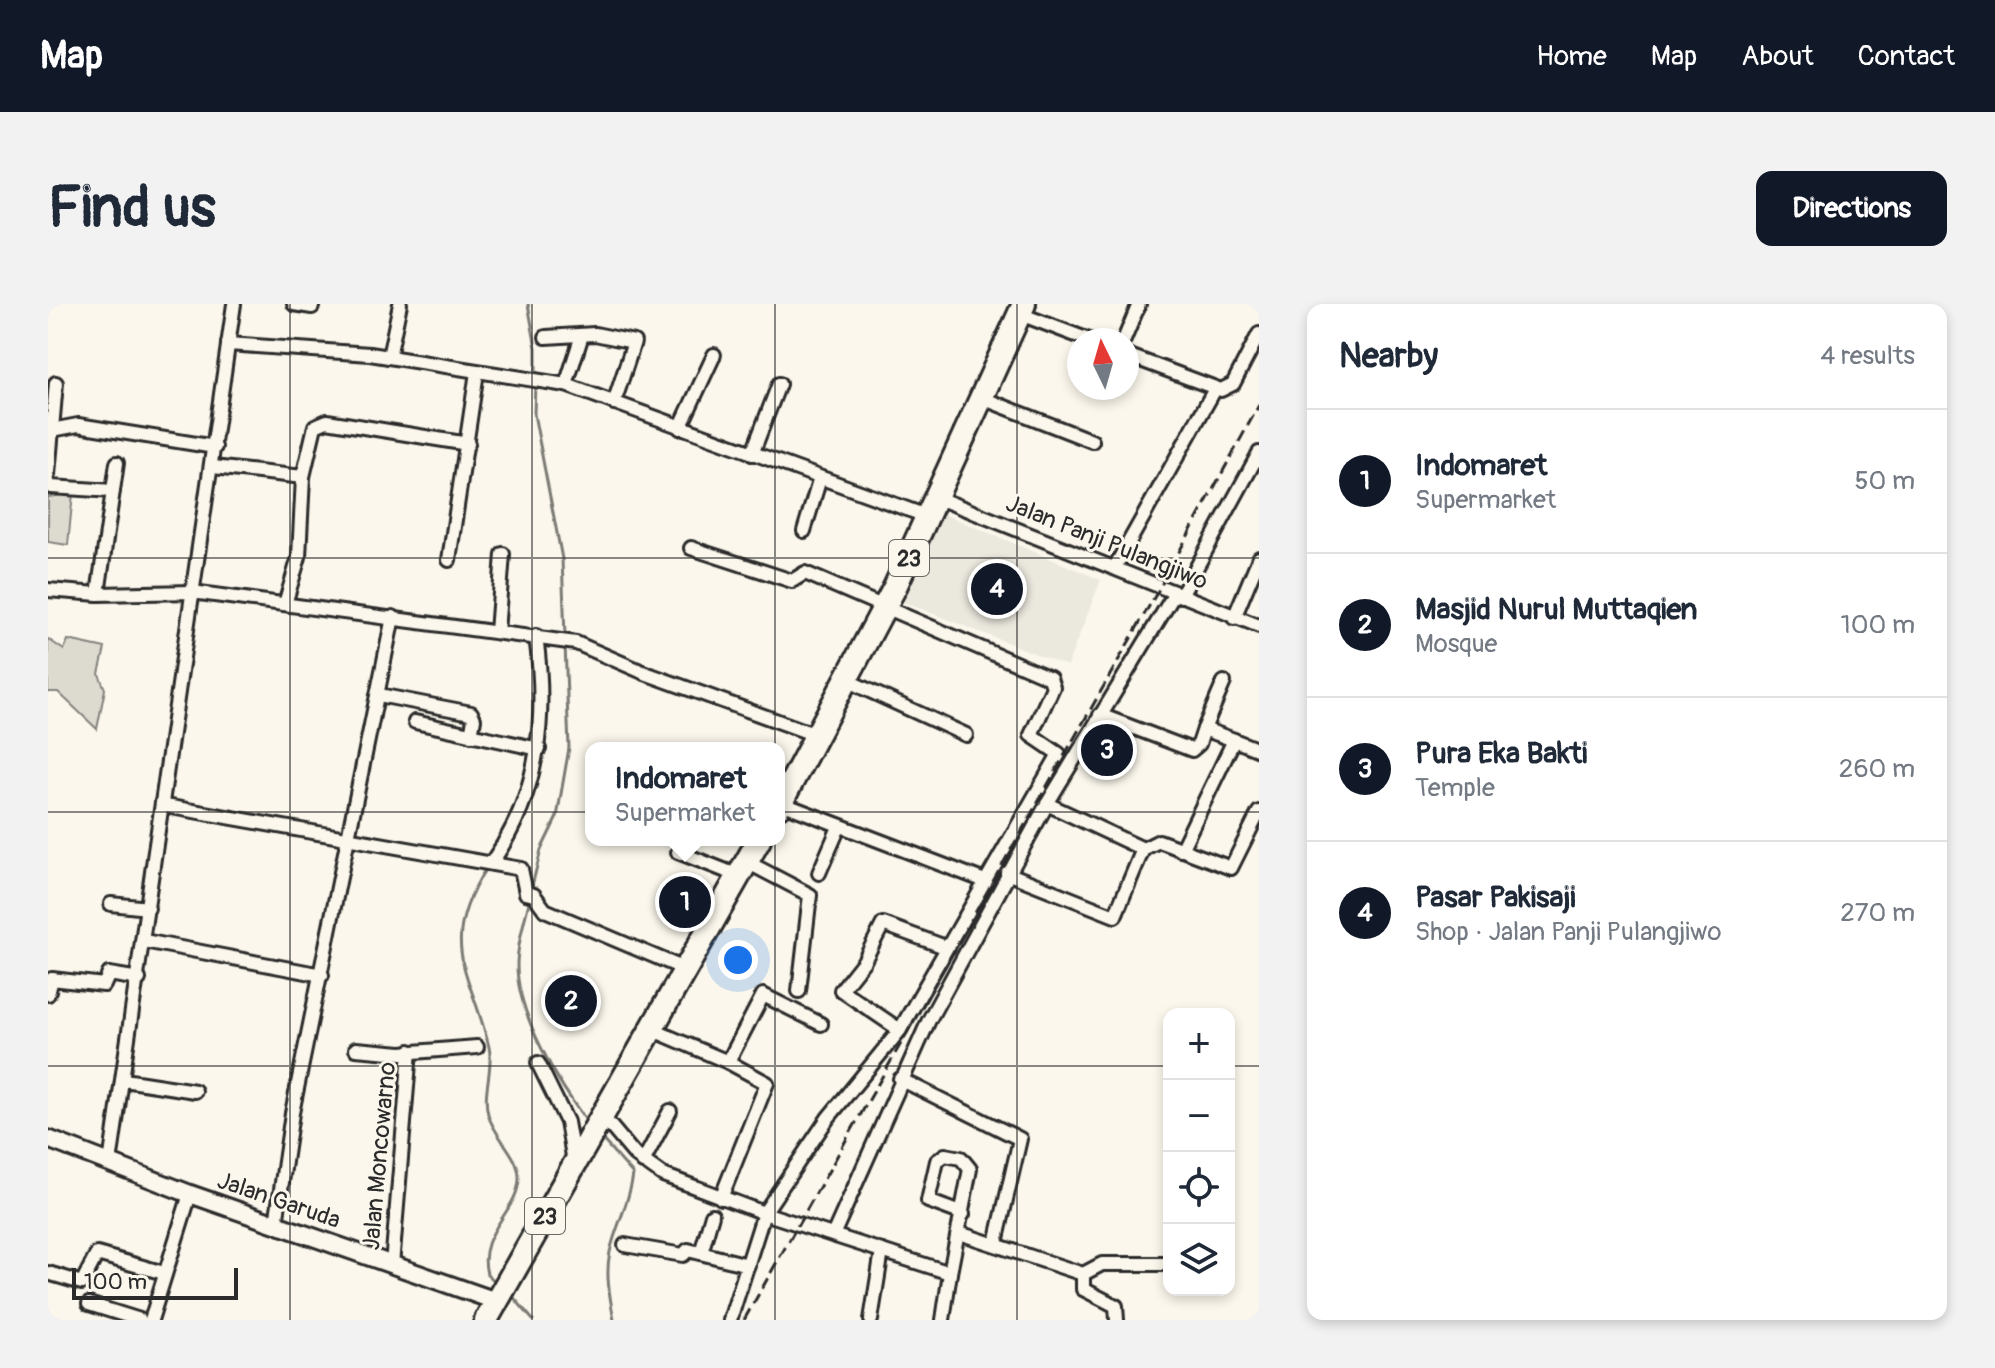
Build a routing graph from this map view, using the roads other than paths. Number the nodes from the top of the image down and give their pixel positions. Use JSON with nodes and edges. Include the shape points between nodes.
{"nodes":[{"id":1,"x":234,"y":304,"type":"edge"},
{"id":2,"x":294,"y":304,"type":"edge"},
{"id":3,"x":400,"y":304,"type":"edge"},
{"id":4,"x":1139,"y":304,"type":"edge"},
{"id":5,"x":312,"y":307,"type":"dead end"},
{"id":6,"x":1022,"y":309,"type":"edge"},
{"id":7,"x":1129,"y":328,"type":"edge"},
{"id":8,"x":1067,"y":330,"type":"edge"},
{"id":9,"x":1259,"y":334,"type":"edge"},
{"id":10,"x":582,"y":335,"type":"junction"},
{"id":11,"x":546,"y":337,"type":"dead end"},
{"id":12,"x":228,"y":344,"type":"junction"},
{"id":13,"x":714,"y":355,"type":"dead end"},
{"id":14,"x":389,"y":357,"type":"junction"},
{"id":15,"x":1139,"y":360,"type":"edge"},
{"id":16,"x":477,"y":372,"type":"junction"},
{"id":17,"x":56,"y":383,"type":"dead end"},
{"id":18,"x":779,"y":384,"type":"dead end"},
{"id":19,"x":566,"y":385,"type":"junction"},
{"id":20,"x":1215,"y":389,"type":"junction"},
{"id":21,"x":982,"y":398,"type":"junction"},
{"id":22,"x":614,"y":403,"type":"junction"},
{"id":23,"x":680,"y":428,"type":"junction"},
{"id":24,"x":52,"y":430,"type":"junction"},
{"id":25,"x":1092,"y":441,"type":"dead end"},
{"id":26,"x":468,"y":444,"type":"junction"},
{"id":27,"x":215,"y":447,"type":"junction"},
{"id":28,"x":1259,"y":453,"type":"edge"},
{"id":29,"x":752,"y":454,"type":"junction"},
{"id":30,"x":117,"y":463,"type":"dead end"},
{"id":31,"x":213,"y":467,"type":"junction"},
{"id":32,"x":48,"y":475,"type":"edge"},
{"id":33,"x":303,"y":477,"type":"junction"},
{"id":34,"x":820,"y":478,"type":"junction"},
{"id":35,"x":48,"y":483,"type":"edge"},
{"id":36,"x":113,"y":491,"type":"junction"},
{"id":37,"x":933,"y":507,"type":"junction"},
{"id":38,"x":804,"y":531,"type":"dead end"},
{"id":39,"x":691,"y":548,"type":"dead end"},
{"id":40,"x":503,"y":554,"type":"dead end"},
{"id":41,"x":1259,"y":558,"type":"edge"},
{"id":42,"x":449,"y":560,"type":"dead end"},
{"id":43,"x":1115,"y":567,"type":"junction"},
{"id":44,"x":48,"y":590,"type":"edge"},
{"id":45,"x":192,"y":592,"type":"junction"},
{"id":46,"x":98,"y":594,"type":"junction"},
{"id":47,"x":1178,"y":594,"type":"junction"},
{"id":48,"x":285,"y":604,"type":"junction"},
{"id":49,"x":884,"y":607,"type":"junction"},
{"id":50,"x":393,"y":617,"type":"junction"},
{"id":51,"x":1234,"y":618,"type":"junction"},
{"id":52,"x":1259,"y":626,"type":"edge"},
{"id":53,"x":497,"y":632,"type":"junction"},
{"id":54,"x":537,"y":637,"type":"junction"},
{"id":55,"x":846,"y":680,"type":"junction"},
{"id":56,"x":1224,"y":682,"type":"dead end"},
{"id":57,"x":379,"y":695,"type":"junction"},
{"id":58,"x":1100,"y":715,"type":"junction"},
{"id":59,"x":415,"y":722,"type":"dead end"},
{"id":60,"x":1204,"y":729,"type":"junction"},
{"id":61,"x":471,"y":735,"type":"junction"},
{"id":62,"x":816,"y":735,"type":"junction"},
{"id":63,"x":966,"y":735,"type":"dead end"},
{"id":64,"x":1234,"y":740,"type":"junction"},
{"id":65,"x":539,"y":749,"type":"junction"},
{"id":66,"x":1259,"y":750,"type":"edge"},
{"id":67,"x":785,"y":794,"type":"edge"},
{"id":68,"x":1047,"y":804,"type":"junction"},
{"id":69,"x":165,"y":806,"type":"junction"},
{"id":70,"x":785,"y":806,"type":"edge"},
{"id":71,"x":1259,"y":812,"type":"edge"},
{"id":72,"x":839,"y":827,"type":"junction"},
{"id":73,"x":349,"y":841,"type":"junction"},
{"id":74,"x":1143,"y":849,"type":"junction"},
{"id":75,"x":1181,"y":850,"type":"junction"},
{"id":76,"x":678,"y":852,"type":"dead end"},
{"id":77,"x":750,"y":852,"type":"edge"},
{"id":78,"x":490,"y":861,"type":"junction"},
{"id":79,"x":819,"y":873,"type":"dead end"},
{"id":80,"x":1007,"y":873,"type":"junction"},
{"id":81,"x":985,"y":881,"type":"junction"},
{"id":82,"x":111,"y":904,"type":"dead end"},
{"id":83,"x":148,"y":908,"type":"junction"},
{"id":84,"x":144,"y":941,"type":"junction"},
{"id":85,"x":948,"y":948,"type":"junction"},
{"id":86,"x":687,"y":970,"type":"junction"},
{"id":87,"x":322,"y":975,"type":"junction"},
{"id":88,"x":139,"y":979,"type":"junction"},
{"id":89,"x":799,"y":991,"type":"dead end"},
{"id":90,"x":48,"y":994,"type":"edge"},
{"id":91,"x":821,"y":1024,"type":"dead end"},
{"id":92,"x":653,"y":1030,"type":"junction"},
{"id":93,"x":900,"y":1030,"type":"junction"},
{"id":94,"x":477,"y":1047,"type":"dead end"},
{"id":95,"x":356,"y":1049,"type":"dead end"},
{"id":96,"x":410,"y":1051,"type":"junction"},
{"id":97,"x":728,"y":1062,"type":"junction"},
{"id":98,"x":538,"y":1063,"type":"dead end"},
{"id":99,"x":900,"y":1079,"type":"junction"},
{"id":100,"x":124,"y":1080,"type":"junction"},
{"id":101,"x":195,"y":1091,"type":"dead end"},
{"id":102,"x":670,"y":1111,"type":"dead end"},
{"id":103,"x":600,"y":1121,"type":"junction"},
{"id":104,"x":48,"y":1139,"type":"edge"},
{"id":105,"x":579,"y":1156,"type":"junction"},
{"id":106,"x":643,"y":1162,"type":"junction"},
{"id":107,"x":110,"y":1163,"type":"junction"},
{"id":108,"x":190,"y":1194,"type":"junction"},
{"id":109,"x":721,"y":1198,"type":"junction"},
{"id":110,"x":764,"y":1213,"type":"junction"},
{"id":111,"x":963,"y":1214,"type":"junction"},
{"id":112,"x":712,"y":1215,"type":"dead end"},
{"id":113,"x":276,"y":1224,"type":"junction"},
{"id":114,"x":959,"y":1233,"type":"junction"},
{"id":115,"x":833,"y":1235,"type":"junction"},
{"id":116,"x":996,"y":1243,"type":"junction"},
{"id":117,"x":625,"y":1245,"type":"dead end"},
{"id":118,"x":882,"y":1251,"type":"junction"},
{"id":119,"x":701,"y":1253,"type":"junction"},
{"id":120,"x":1163,"y":1264,"type":"edge"},
{"id":121,"x":392,"y":1265,"type":"junction"},
{"id":122,"x":748,"y":1265,"type":"junction"},
{"id":123,"x":48,"y":1273,"type":"edge"},
{"id":124,"x":164,"y":1273,"type":"junction"},
{"id":125,"x":950,"y":1273,"type":"junction"},
{"id":126,"x":1083,"y":1274,"type":"junction"},
{"id":127,"x":498,"y":1300,"type":"edge"},
{"id":128,"x":89,"y":1304,"type":"dead end"},
{"id":129,"x":140,"y":1320,"type":"edge"},
{"id":130,"x":151,"y":1320,"type":"edge"},
{"id":131,"x":730,"y":1320,"type":"edge"},
{"id":132,"x":871,"y":1320,"type":"edge"},
{"id":133,"x":943,"y":1320,"type":"edge"},
{"id":134,"x":1117,"y":1320,"type":"edge"}],
"edges":[{"from":1,"to":12,"type":"street"},
{"from":2,"to":5,"type":"street"},
{"from":3,"to":14,"type":"street"},
{"from":4,"to":7,"type":"street"},
{"from":6,"to":8,"type":"street"},
{"from":6,"to":21,"type":"highway","number":"23"},
{"from":9,"to":20,"type":"street","via":[[1233,384]]},
{"from":10,"to":11,"type":"street"},
{"from":10,"to":19,"type":"street"},
{"from":10,"to":22,"type":"street","via":[[634,342]]},
{"from":12,"to":14,"type":"street","name":"Jalan Panji Pulangjiwo"},
{"from":12,"to":27,"type":"street"},
{"from":13,"to":23,"type":"street"},
{"from":14,"to":16,"type":"street","name":"Jalan Panji Pulangjiwo"},
{"from":15,"to":20,"type":"street"},
{"from":16,"to":19,"type":"street","name":"Jalan Panji Pulangjiwo"},
{"from":16,"to":26,"type":"street"},
{"from":17,"to":24,"type":"street"},
{"from":18,"to":29,"type":"street"},
{"from":19,"to":22,"type":"street","name":"Jalan Panji Pulangjiwo"},
{"from":20,"to":43,"type":"street"},
{"from":21,"to":25,"type":"street"},
{"from":21,"to":37,"type":"highway","number":"23"},
{"from":22,"to":23,"type":"street","name":"Jalan Panji Pulangjiwo"},
{"from":23,"to":29,"type":"street","name":"Jalan Panji Pulangjiwo"},
{"from":24,"to":27,"type":"street","via":[[78,425]]},
{"from":24,"to":32,"type":"street"},
{"from":26,"to":33,"type":"street","via":[[320,422]]},
{"from":26,"to":42,"type":"street"},
{"from":27,"to":31,"type":"street"},
{"from":28,"to":47,"type":"street"},
{"from":29,"to":34,"type":"street","name":"Jalan Panji Pulangjiwo"},
{"from":30,"to":36,"type":"street"},
{"from":31,"to":33,"type":"street"},
{"from":31,"to":45,"type":"street"},
{"from":33,"to":48,"type":"street","via":[[299,557]]},
{"from":34,"to":37,"type":"street","name":"Jalan Panji Pulangjiwo"},
{"from":34,"to":38,"type":"street"},
{"from":35,"to":36,"type":"street"},
{"from":36,"to":46,"type":"street"},
{"from":37,"to":43,"type":"street","name":"Jalan Panji Pulangjiwo"},
{"from":37,"to":49,"type":"highway","number":"23"},
{"from":39,"to":49,"type":"street","via":[[792,581],[805,573]]},
{"from":40,"to":53,"type":"street"},
{"from":41,"to":51,"type":"street"},
{"from":43,"to":47,"type":"street","name":"Jalan Panji Pulangjiwo"},
{"from":44,"to":46,"type":"street"},
{"from":45,"to":46,"type":"street"},
{"from":45,"to":48,"type":"street"},
{"from":45,"to":69,"type":"street"},
{"from":47,"to":51,"type":"street","name":"Jalan Panji Pulangjiwo"},
{"from":47,"to":58,"type":"street"},
{"from":48,"to":50,"type":"street"},
{"from":49,"to":55,"type":"highway","number":"23"},
{"from":49,"to":81,"type":"street","via":[[1053,681],[1031,735],[1059,754]]},
{"from":50,"to":53,"type":"street"},
{"from":50,"to":57,"type":"street"},
{"from":51,"to":52,"type":"street","name":"Jalan Panji Pulangjiwo"},
{"from":53,"to":54,"type":"street"},
{"from":54,"to":62,"type":"street","via":[[576,643]]},
{"from":54,"to":65,"type":"street","via":[[543,684]]},
{"from":55,"to":62,"type":"highway","number":"23"},
{"from":55,"to":63,"type":"street"},
{"from":56,"to":60,"type":"street"},
{"from":57,"to":61,"type":"street","via":[[471,713]]},
{"from":57,"to":73,"type":"street"},
{"from":58,"to":60,"type":"street","via":[[1192,750]]},
{"from":58,"to":68,"type":"street"},
{"from":59,"to":61,"type":"street"},
{"from":60,"to":64,"type":"street"},
{"from":61,"to":65,"type":"street"},
{"from":62,"to":67,"type":"highway","number":"23"},
{"from":64,"to":66,"type":"street"},
{"from":64,"to":75,"type":"street"},
{"from":65,"to":78,"type":"street","via":[[528,794]]},
{"from":68,"to":74,"type":"street"},
{"from":68,"to":80,"type":"street"},
{"from":69,"to":73,"type":"street"},
{"from":69,"to":83,"type":"street"},
{"from":70,"to":72,"type":"street"},
{"from":71,"to":75,"type":"street","via":[[1231,868]]},
{"from":72,"to":79,"type":"street"},
{"from":72,"to":81,"type":"street"},
{"from":73,"to":78,"type":"street"},
{"from":73,"to":87,"type":"street"},
{"from":74,"to":75,"type":"street","via":[[1159,841]]},
{"from":74,"to":80,"type":"street","via":[[1115,916]]},
{"from":76,"to":77,"type":"street"},
{"from":77,"to":86,"type":"highway","number":"23"},
{"from":77,"to":89,"type":"street","via":[[810,895]]},
{"from":78,"to":86,"type":"street","via":[[521,869],[530,894],[545,910]]},
{"from":80,"to":99,"type":"street"},
{"from":81,"to":85,"type":"street"},
{"from":82,"to":83,"type":"street"},
{"from":83,"to":84,"type":"street"},
{"from":84,"to":87,"type":"street"},
{"from":84,"to":88,"type":"street"},
{"from":85,"to":93,"type":"street"},
{"from":85,"to":93,"type":"street","via":[[883,924],[841,990]]},
{"from":86,"to":92,"type":"highway","number":"23"},
{"from":87,"to":113,"type":"street","via":[[292,1113]]},
{"from":88,"to":90,"type":"street","via":[[109,974],[104,985],[52,979]]},
{"from":88,"to":100,"type":"street"},
{"from":91,"to":97,"type":"street","via":[[763,995]]},
{"from":92,"to":97,"type":"street"},
{"from":92,"to":103,"type":"highway","number":"23"},
{"from":93,"to":110,"type":"street","via":[[828,1118]]},
{"from":94,"to":96,"type":"street"},
{"from":95,"to":96,"type":"street"},
{"from":96,"to":121,"type":"street","name":"Jalan Moncowarno"},
{"from":97,"to":109,"type":"street","via":[[767,1083]]},
{"from":98,"to":105,"type":"street"},
{"from":99,"to":115,"type":"street"},
{"from":99,"to":116,"type":"street","via":[[1020,1139]]},
{"from":100,"to":101,"type":"street"},
{"from":100,"to":107,"type":"street"},
{"from":102,"to":106,"type":"street"},
{"from":103,"to":105,"type":"highway","number":"23"},
{"from":103,"to":106,"type":"street"},
{"from":104,"to":107,"type":"street","name":"Jalan Garuda"},
{"from":105,"to":127,"type":"highway","number":"23"},
{"from":106,"to":109,"type":"street"},
{"from":107,"to":108,"type":"street","name":"Jalan Garuda"},
{"from":108,"to":113,"type":"street","name":"Jalan Garuda"},
{"from":108,"to":124,"type":"street"},
{"from":109,"to":110,"type":"street"},
{"from":110,"to":115,"type":"street"},
{"from":110,"to":122,"type":"street"},
{"from":111,"to":111,"type":"street","via":[[970,1166],[945,1155],[937,1161],[928,1201]]},
{"from":111,"to":114,"type":"street"},
{"from":112,"to":119,"type":"street"},
{"from":113,"to":121,"type":"street","name":"Jalan Garuda"},
{"from":114,"to":116,"type":"street"},
{"from":114,"to":125,"type":"street"},
{"from":115,"to":118,"type":"street"},
{"from":116,"to":126,"type":"street"},
{"from":117,"to":119,"type":"street"},
{"from":118,"to":125,"type":"street"},
{"from":118,"to":132,"type":"street"},
{"from":119,"to":122,"type":"street"},
{"from":120,"to":126,"type":"street","via":[[1102,1264]]},
{"from":121,"to":127,"type":"street","name":"Jalan Garuda"},
{"from":122,"to":131,"type":"street"},
{"from":123,"to":124,"type":"street","via":[[82,1283],[97,1254]]},
{"from":124,"to":130,"type":"street"},
{"from":125,"to":133,"type":"street"},
{"from":126,"to":134,"type":"street","via":[[1083,1289],[1116,1306]]},
{"from":128,"to":129,"type":"street"}]}
